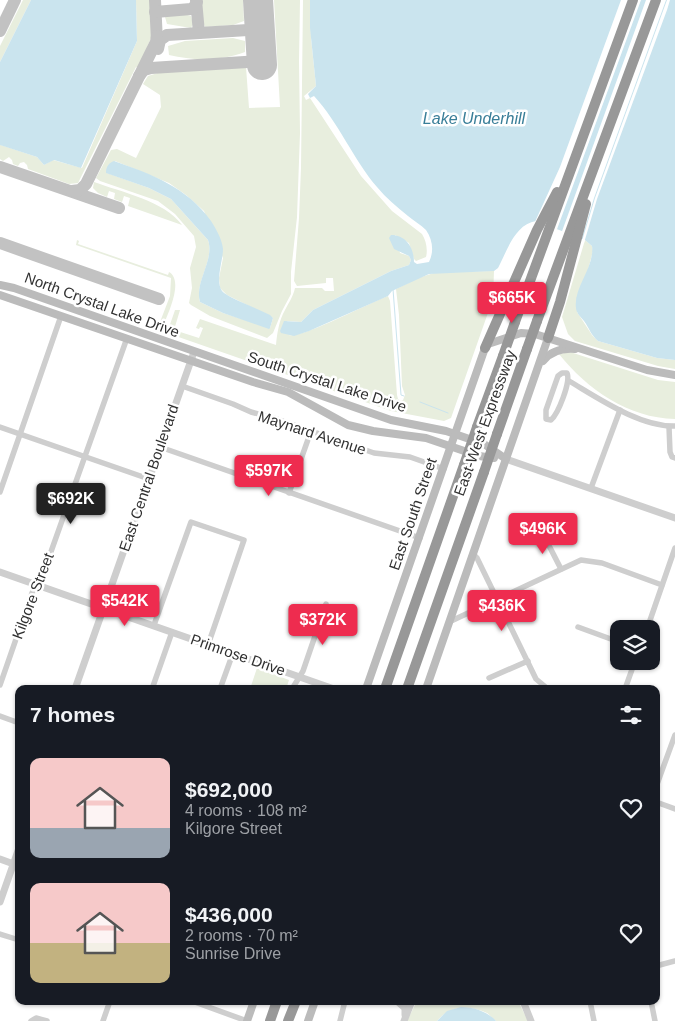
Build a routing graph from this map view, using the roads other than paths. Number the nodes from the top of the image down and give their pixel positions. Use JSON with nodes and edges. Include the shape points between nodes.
{"nodes":[{"id":1,"x":632,"y":0,"type":"edge"},
{"id":2,"x":656,"y":0,"type":"edge"},
{"id":3,"x":566,"y":179,"type":"junction"},
{"id":4,"x":572,"y":242,"type":"junction"},
{"id":5,"x":0,"y":285,"type":"edge"},
{"id":6,"x":0,"y":295,"type":"edge"},
{"id":7,"x":61,"y":316,"type":"junction"},
{"id":8,"x":127,"y":338,"type":"junction"},
{"id":9,"x":548,"y":338,"type":"junction"},
{"id":10,"x":485,"y":348,"type":"junction"},
{"id":11,"x":580,"y":350,"type":"junction"},
{"id":12,"x":194,"y":352,"type":"junction"},
{"id":13,"x":191,"y":360,"type":"junction"},
{"id":14,"x":539,"y":368,"type":"junction"},
{"id":15,"x":675,"y":375,"type":"edge"},
{"id":16,"x":569,"y":380,"type":"junction"},
{"id":17,"x":182,"y":386,"type":"junction"},
{"id":18,"x":620,"y":410,"type":"junction"},
{"id":19,"x":672,"y":426,"type":"edge"},
{"id":20,"x":0,"y":427,"type":"edge"},
{"id":21,"x":311,"y":431,"type":"junction"},
{"id":22,"x":20,"y":434,"type":"junction"},
{"id":23,"x":454,"y":434,"type":"junction"},
{"id":24,"x":452,"y":446,"type":"junction"},
{"id":25,"x":160,"y":447,"type":"junction"},
{"id":26,"x":85,"y":456,"type":"junction"},
{"id":27,"x":675,"y":458,"type":"edge"},
{"id":28,"x":506,"y":459,"type":"junction"},
{"id":29,"x":444,"y":469,"type":"junction"},
{"id":30,"x":149,"y":479,"type":"junction"},
{"id":31,"x":591,"y":488,"type":"junction"},
{"id":32,"x":0,"y":492,"type":"edge"},
{"id":33,"x":289,"y":493,"type":"junction"},
{"id":34,"x":675,"y":518,"type":"edge"},
{"id":35,"x":542,"y":532,"type":"dead end"},
{"id":36,"x":420,"y":538,"type":"junction"},
{"id":37,"x":675,"y":548,"type":"edge"},
{"id":38,"x":473,"y":554,"type":"junction"},
{"id":39,"x":561,"y":569,"type":"junction"},
{"id":40,"x":0,"y":572,"type":"edge"},
{"id":41,"x":37,"y":584,"type":"junction"},
{"id":42,"x":662,"y":585,"type":"junction"},
{"id":43,"x":498,"y":599,"type":"junction"},
{"id":44,"x":326,"y":604,"type":"dead end"},
{"id":45,"x":103,"y":608,"type":"junction"},
{"id":46,"x":649,"y":620,"type":"edge"},
{"id":47,"x":449,"y":622,"type":"junction"},
{"id":48,"x":154,"y":625,"type":"junction"},
{"id":49,"x":578,"y":627,"type":"dead end"},
{"id":50,"x":172,"y":632,"type":"junction"},
{"id":51,"x":610,"y":639,"type":"edge"},
{"id":52,"x":208,"y":644,"type":"junction"},
{"id":53,"x":232,"y":653,"type":"junction"},
{"id":54,"x":528,"y":661,"type":"junction"},
{"id":55,"x":632,"y":670,"type":"edge"},
{"id":56,"x":299,"y":676,"type":"junction"},
{"id":57,"x":490,"y":678,"type":"dead end"},
{"id":58,"x":0,"y":685,"type":"edge"},
{"id":59,"x":76,"y":685,"type":"edge"},
{"id":60,"x":153,"y":685,"type":"edge"},
{"id":61,"x":221,"y":685,"type":"edge"},
{"id":62,"x":294,"y":685,"type":"edge"},
{"id":63,"x":323,"y":685,"type":"edge"},
{"id":64,"x":367,"y":685,"type":"edge"},
{"id":65,"x":387,"y":685,"type":"edge"},
{"id":66,"x":408,"y":685,"type":"edge"},
{"id":67,"x":427,"y":685,"type":"edge"},
{"id":68,"x":543,"y":685,"type":"edge"},
{"id":69,"x":626,"y":685,"type":"edge"},
{"id":70,"x":0,"y":716,"type":"edge"},
{"id":71,"x":15,"y":722,"type":"edge"},
{"id":72,"x":675,"y":735,"type":"edge"},
{"id":73,"x":660,"y":777,"type":"edge"},
{"id":74,"x":660,"y":803,"type":"edge"},
{"id":75,"x":675,"y":809,"type":"edge"},
{"id":76,"x":0,"y":859,"type":"edge"},
{"id":77,"x":15,"y":865,"type":"edge"},
{"id":78,"x":15,"y":867,"type":"edge"},
{"id":79,"x":0,"y":902,"type":"edge"},
{"id":80,"x":0,"y":934,"type":"edge"},
{"id":81,"x":15,"y":939,"type":"edge"},
{"id":82,"x":675,"y":961,"type":"edge"},
{"id":83,"x":660,"y":965,"type":"edge"},
{"id":84,"x":109,"y":1005,"type":"edge"},
{"id":85,"x":203,"y":1005,"type":"edge"},
{"id":86,"x":253,"y":1005,"type":"edge"},
{"id":87,"x":276,"y":1005,"type":"edge"},
{"id":88,"x":294,"y":1005,"type":"edge"},
{"id":89,"x":314,"y":1005,"type":"edge"},
{"id":90,"x":344,"y":1005,"type":"edge"},
{"id":91,"x":402,"y":1005,"type":"edge"},
{"id":92,"x":410,"y":1005,"type":"edge"},
{"id":93,"x":525,"y":1005,"type":"edge"},
{"id":94,"x":591,"y":1005,"type":"edge"},
{"id":95,"x":653,"y":1005,"type":"edge"},
{"id":96,"x":405,"y":1018,"type":"edge"},
{"id":97,"x":31,"y":1021,"type":"edge"},
{"id":98,"x":47,"y":1021,"type":"edge"},
{"id":99,"x":103,"y":1021,"type":"edge"},
{"id":100,"x":247,"y":1021,"type":"edge"},
{"id":101,"x":270,"y":1021,"type":"edge"},
{"id":102,"x":288,"y":1021,"type":"edge"},
{"id":103,"x":308,"y":1021,"type":"edge"},
{"id":104,"x":340,"y":1021,"type":"edge"},
{"id":105,"x":531,"y":1021,"type":"edge"},
{"id":106,"x":594,"y":1021,"type":"edge"},
{"id":107,"x":655,"y":1021,"type":"edge"}],
"edges":[{"from":1,"to":3,"type":"highway","name":"East-West Expressway"},
{"from":2,"to":4,"type":"highway","via":[[602,146]]},
{"from":3,"to":10,"type":"highway","via":[[537,230]]},
{"from":3,"to":65,"type":"highway","name":"East-West Expressway","bridge":true},
{"from":4,"to":9,"type":"highway"},
{"from":4,"to":66,"type":"highway","name":"East-West Expressway","bridge":true,"via":[[537,321]]},
{"from":5,"to":12,"type":"main road","name":"North Crystal Lake Drive"},
{"from":6,"to":7,"type":"main road","name":"North Crystal Lake Drive"},
{"from":7,"to":8,"type":"main road","name":"North Crystal Lake Drive"},
{"from":7,"to":22,"type":"street"},
{"from":8,"to":13,"type":"main road","name":"North Crystal Lake Drive"},
{"from":8,"to":26,"type":"street","name":"Kilgore Street"},
{"from":9,"to":10,"type":"main road","via":[[521,333],[491,342]]},
{"from":9,"to":11,"type":"main road"},
{"from":9,"to":14,"type":"main road"},
{"from":10,"to":23,"type":"main road","name":"East South Street"},
{"from":11,"to":14,"type":"main road","via":[[568,348],[551,353]]},
{"from":11,"to":15,"type":"main road"},
{"from":12,"to":13,"type":"street","name":"East Central Boulevard"},
{"from":12,"to":23,"type":"main road","name":"South Crystal Lake Drive","via":[[391,420]]},
{"from":13,"to":17,"type":"street","name":"East Central Boulevard"},
{"from":13,"to":24,"type":"main road","name":"South Crystal Lake Drive","via":[[288,392],[348,425],[426,438]]},
{"from":14,"to":28,"type":"main road"},
{"from":16,"to":16,"type":"street","via":[[567,373],[558,376],[546,418],[551,420],[556,415]]},
{"from":16,"to":18,"type":"street"},
{"from":17,"to":21,"type":"street","name":"Maynard Avenue"},
{"from":17,"to":25,"type":"street","name":"East Central Boulevard"},
{"from":18,"to":19,"type":"street","via":[[643,420]]},
{"from":18,"to":31,"type":"street"},
{"from":19,"to":27,"type":"street","via":[[670,452]]},
{"from":20,"to":22,"type":"street"},
{"from":21,"to":29,"type":"street","name":"Maynard Avenue","via":[[374,453],[410,457]]},
{"from":21,"to":33,"type":"street"},
{"from":22,"to":26,"type":"street"},
{"from":22,"to":32,"type":"street"},
{"from":23,"to":24,"type":"main road","name":"East South Street"},
{"from":23,"to":28,"type":"main road","name":"South Crystal Lake Drive","via":[[484,444]]},
{"from":24,"to":28,"type":"main road","name":"South Crystal Lake Drive","via":[[479,456]]},
{"from":24,"to":29,"type":"main road","name":"East South Street"},
{"from":25,"to":30,"type":"street","name":"East Central Boulevard"},
{"from":25,"to":33,"type":"street"},
{"from":26,"to":30,"type":"street"},
{"from":26,"to":41,"type":"street","name":"Kilgore Street"},
{"from":28,"to":31,"type":"street","name":"South Crystal Lake Drive"},
{"from":28,"to":38,"type":"main road"},
{"from":29,"to":36,"type":"main road","name":"East South Street"},
{"from":30,"to":45,"type":"street","name":"East Central Boulevard"},
{"from":31,"to":34,"type":"street","name":"South Crystal Lake Drive"},
{"from":33,"to":36,"type":"street"},
{"from":35,"to":39,"type":"street"},
{"from":36,"to":64,"type":"main road","name":"East South Street"},
{"from":37,"to":42,"type":"street"},
{"from":38,"to":43,"type":"street"},
{"from":38,"to":47,"type":"main road"},
{"from":39,"to":42,"type":"street","via":[[581,560],[592,560]]},
{"from":39,"to":43,"type":"street"},
{"from":40,"to":41,"type":"street","name":"Primrose Drive"},
{"from":41,"to":45,"type":"street","name":"Primrose Drive"},
{"from":41,"to":58,"type":"street","name":"Kilgore Street"},
{"from":42,"to":46,"type":"street"},
{"from":43,"to":47,"type":"street"},
{"from":43,"to":54,"type":"street"},
{"from":44,"to":56,"type":"street"},
{"from":45,"to":48,"type":"street","name":"Primrose Drive"},
{"from":45,"to":59,"type":"street","name":"East Central Boulevard"},
{"from":47,"to":67,"type":"main road"},
{"from":48,"to":50,"type":"street","name":"Primrose Drive"},
{"from":48,"to":52,"type":"street","via":[[191,522],[244,540]]},
{"from":49,"to":51,"type":"street"},
{"from":50,"to":52,"type":"street","name":"Primrose Drive"},
{"from":50,"to":60,"type":"street"},
{"from":52,"to":53,"type":"street","name":"Primrose Drive"},
{"from":53,"to":56,"type":"street","name":"Primrose Drive"},
{"from":53,"to":61,"type":"street"},
{"from":54,"to":57,"type":"street"},
{"from":54,"to":68,"type":"street","via":[[536,679]]},
{"from":55,"to":69,"type":"street"},
{"from":56,"to":62,"type":"street"},
{"from":56,"to":63,"type":"street","name":"Primrose Drive"},
{"from":70,"to":71,"type":"street"},
{"from":72,"to":73,"type":"street"},
{"from":74,"to":75,"type":"street"},
{"from":76,"to":77,"type":"street"},
{"from":78,"to":79,"type":"street"},
{"from":80,"to":81,"type":"street"},
{"from":82,"to":83,"type":"street"},
{"from":84,"to":99,"type":"street"},
{"from":85,"to":100,"type":"street"},
{"from":86,"to":100,"type":"main road"},
{"from":87,"to":101,"type":"highway"},
{"from":88,"to":102,"type":"highway"},
{"from":89,"to":103,"type":"main road"},
{"from":90,"to":104,"type":"street"},
{"from":91,"to":96,"type":"street","via":[[405,1008]]},
{"from":92,"to":96,"type":"street"},
{"from":93,"to":105,"type":"street"},
{"from":94,"to":106,"type":"street"},
{"from":95,"to":107,"type":"street"},
{"from":97,"to":98,"type":"street","via":[[36,1018]]}]}
